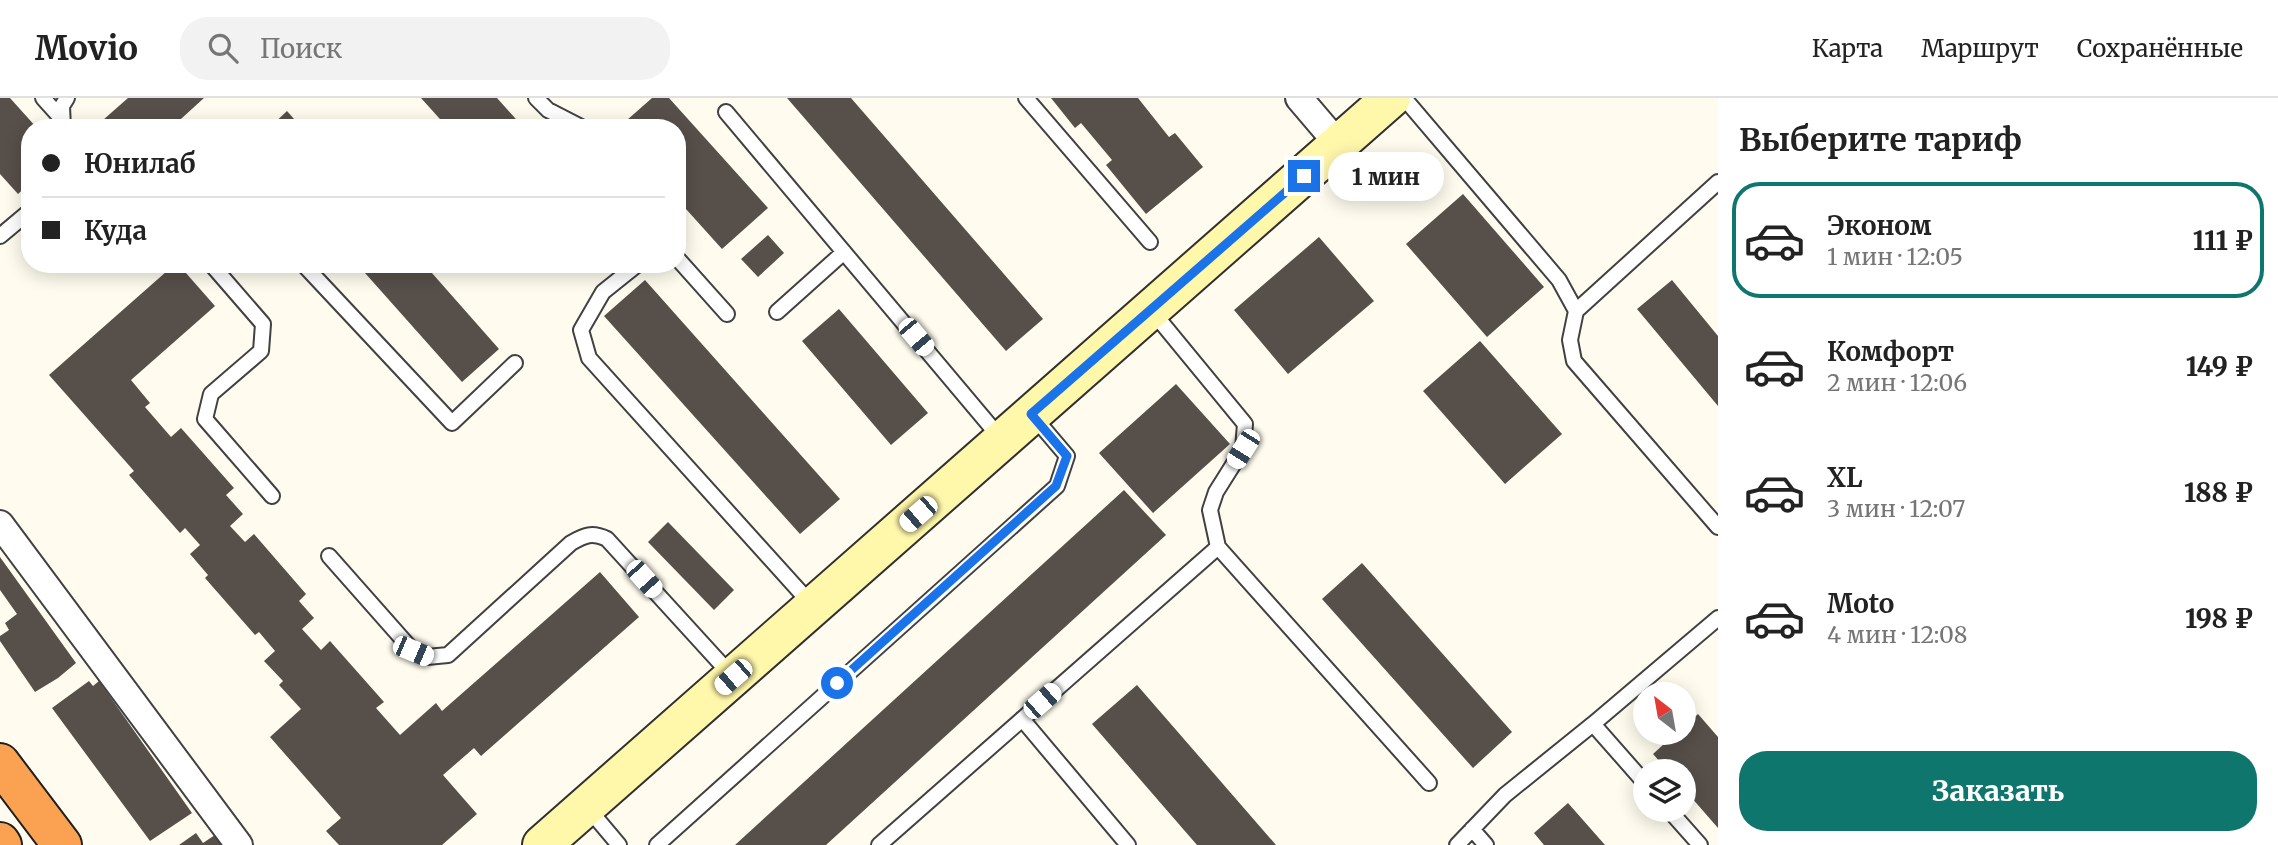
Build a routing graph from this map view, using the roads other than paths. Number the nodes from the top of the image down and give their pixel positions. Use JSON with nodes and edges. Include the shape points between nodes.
{"nodes":[{"id":1,"x":43,"y":98,"type":"edge"},
{"id":2,"x":67,"y":98,"type":"edge"},
{"id":3,"x":536,"y":98,"type":"edge"},
{"id":4,"x":1026,"y":98,"type":"edge"},
{"id":5,"x":1299,"y":98,"type":"edge"},
{"id":6,"x":1391,"y":98,"type":"edge"},
{"id":7,"x":1404,"y":98,"type":"edge"},
{"id":8,"x":726,"y":112,"type":"dead end"},
{"id":9,"x":59,"y":119,"type":"edge"},
{"id":10,"x":62,"y":119,"type":"edge"},
{"id":11,"x":566,"y":119,"type":"edge"},
{"id":12,"x":1339,"y":145,"type":"junction"},
{"id":13,"x":1718,"y":182,"type":"edge"},
{"id":14,"x":21,"y":223,"type":"edge"},
{"id":15,"x":0,"y":236,"type":"edge"},
{"id":16,"x":1150,"y":242,"type":"dead end"},
{"id":17,"x":844,"y":252,"type":"junction"},
{"id":18,"x":686,"y":268,"type":"edge"},
{"id":19,"x":219,"y":273,"type":"edge"},
{"id":20,"x":311,"y":273,"type":"edge"},
{"id":21,"x":627,"y":273,"type":"edge"},
{"id":22,"x":1150,"y":309,"type":"junction"},
{"id":23,"x":1576,"y":311,"type":"junction"},
{"id":24,"x":777,"y":312,"type":"dead end"},
{"id":25,"x":727,"y":314,"type":"dead end"},
{"id":26,"x":515,"y":363,"type":"dead end"},
{"id":27,"x":1031,"y":414,"type":"junction"},
{"id":28,"x":1002,"y":440,"type":"junction"},
{"id":29,"x":272,"y":496,"type":"dead end"},
{"id":30,"x":0,"y":524,"type":"edge"},
{"id":31,"x":1718,"y":527,"type":"edge"},
{"id":32,"x":1218,"y":547,"type":"junction"},
{"id":33,"x":329,"y":556,"type":"dead end"},
{"id":34,"x":813,"y":606,"type":"junction"},
{"id":35,"x":1718,"y":618,"type":"edge"},
{"id":36,"x":733,"y":677,"type":"junction"},
{"id":37,"x":1022,"y":719,"type":"junction"},
{"id":38,"x":1593,"y":724,"type":"junction"},
{"id":39,"x":0,"y":762,"type":"edge"},
{"id":40,"x":1633,"y":769,"type":"edge"},
{"id":41,"x":1429,"y":783,"type":"dead end"},
{"id":42,"x":586,"y":806,"type":"junction"},
{"id":43,"x":1680,"y":822,"type":"edge"},
{"id":44,"x":1472,"y":830,"type":"junction"},
{"id":45,"x":62,"y":845,"type":"edge"},
{"id":46,"x":239,"y":845,"type":"edge"},
{"id":47,"x":542,"y":845,"type":"edge"},
{"id":48,"x":620,"y":845,"type":"edge"},
{"id":49,"x":657,"y":845,"type":"edge"},
{"id":50,"x":879,"y":845,"type":"edge"},
{"id":51,"x":1128,"y":845,"type":"edge"},
{"id":52,"x":1457,"y":845,"type":"edge"},
{"id":53,"x":1486,"y":845,"type":"edge"},
{"id":54,"x":1700,"y":845,"type":"edge"}],
"edges":[{"from":1,"to":9,"type":"lane"},
{"from":2,"to":10,"type":"lane"},
{"from":3,"to":11,"type":"lane"},
{"from":4,"to":16,"type":"lane"},
{"from":5,"to":12,"type":"street"},
{"from":6,"to":12,"type":"street"},
{"from":7,"to":23,"type":"lane","via":[[1559,280]]},
{"from":8,"to":17,"type":"lane"},
{"from":12,"to":22,"type":"street"},
{"from":13,"to":23,"type":"lane"},
{"from":14,"to":15,"type":"lane"},
{"from":17,"to":24,"type":"lane"},
{"from":17,"to":28,"type":"lane"},
{"from":18,"to":25,"type":"lane"},
{"from":19,"to":29,"type":"lane","via":[[263,324],[261,351],[211,394],[205,419]]},
{"from":20,"to":26,"type":"lane","via":[[452,422]]},
{"from":21,"to":34,"type":"lane","via":[[603,292],[581,330],[589,358]]},
{"from":22,"to":27,"type":"street"},
{"from":22,"to":32,"type":"lane","via":[[1245,424],[1243,449],[1210,510]]},
{"from":23,"to":31,"type":"lane","via":[[1570,340],[1574,361]]},
{"from":27,"to":28,"type":"street"},
{"from":27,"to":49,"type":"lane","via":[[1067,456],[1056,486]]},
{"from":28,"to":34,"type":"street"},
{"from":30,"to":46,"type":"street"},
{"from":32,"to":37,"type":"lane"},
{"from":32,"to":41,"type":"lane"},
{"from":33,"to":36,"type":"lane","via":[[413,651],[427,657],[448,655],[571,543],[586,534],[598,535],[607,539]]},
{"from":34,"to":36,"type":"street"},
{"from":35,"to":38,"type":"lane"},
{"from":36,"to":42,"type":"street"},
{"from":37,"to":50,"type":"lane"},
{"from":37,"to":51,"type":"lane"},
{"from":38,"to":40,"type":"lane"},
{"from":38,"to":44,"type":"lane","via":[[1506,795]]},
{"from":39,"to":45,"type":"highway"},
{"from":42,"to":47,"type":"street"},
{"from":42,"to":48,"type":"lane"},
{"from":43,"to":54,"type":"lane"},
{"from":44,"to":52,"type":"lane"},
{"from":44,"to":53,"type":"lane"}]}
